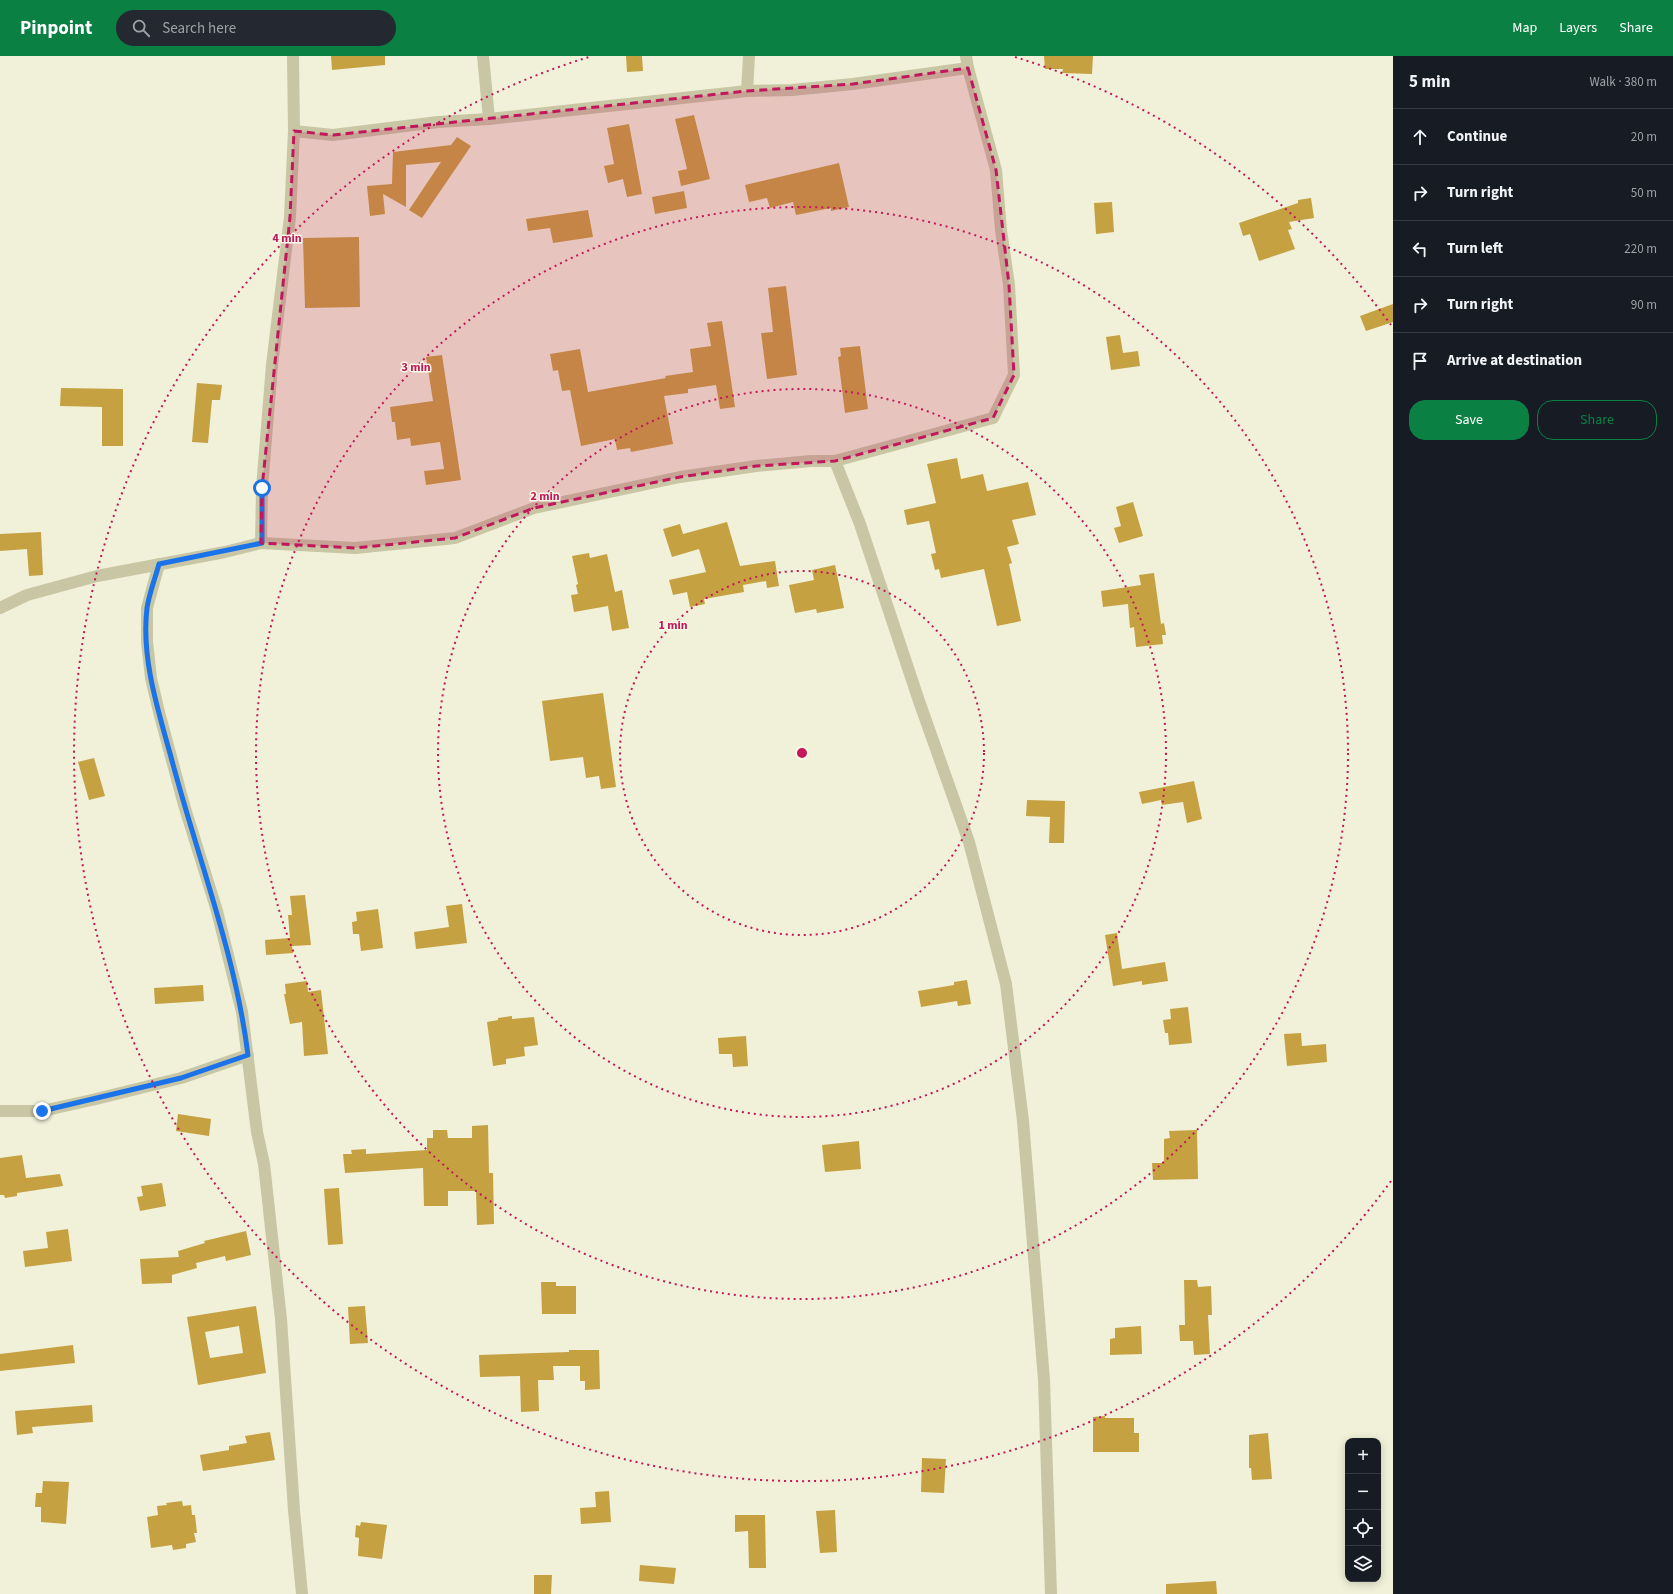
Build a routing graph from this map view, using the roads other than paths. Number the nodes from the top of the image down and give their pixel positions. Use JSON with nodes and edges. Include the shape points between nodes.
{"nodes":[{"id":1,"x":293,"y":56,"type":"edge"},
{"id":2,"x":483,"y":56,"type":"edge"},
{"id":3,"x":749,"y":56,"type":"edge"},
{"id":4,"x":966,"y":56,"type":"edge"},
{"id":5,"x":968,"y":68,"type":"junction"},
{"id":6,"x":747,"y":91,"type":"junction"},
{"id":7,"x":489,"y":119,"type":"junction"},
{"id":8,"x":294,"y":130,"type":"junction"},
{"id":9,"x":835,"y":461,"type":"junction"},
{"id":10,"x":262,"y":543,"type":"junction"},
{"id":11,"x":159,"y":564,"type":"junction"},
{"id":12,"x":0,"y":608,"type":"edge"},
{"id":13,"x":248,"y":1055,"type":"junction"},
{"id":14,"x":0,"y":1111,"type":"edge"},
{"id":15,"x":302,"y":1594,"type":"edge"},
{"id":16,"x":1051,"y":1594,"type":"edge"}],
"edges":[{"from":1,"to":8,"type":"street"},
{"from":2,"to":7,"type":"street"},
{"from":3,"to":6,"type":"street"},
{"from":4,"to":5,"type":"street"},
{"from":5,"to":6,"type":"street","via":[[854,84]]},
{"from":5,"to":9,"type":"street","via":[[996,170],[1001,230],[1010,286],[1014,374],[993,418]]},
{"from":6,"to":7,"type":"street"},
{"from":7,"to":8,"type":"street","via":[[438,122],[333,135]]},
{"from":8,"to":10,"type":"street","via":[[290,217],[272,365],[262,488]]},
{"from":9,"to":10,"type":"street","via":[[756,466],[680,477],[534,508],[455,538],[355,548]]},
{"from":9,"to":16,"type":"street","via":[[860,524],[919,701],[970,842],[1006,984],[1023,1121],[1044,1380]]},
{"from":10,"to":11,"type":"street"},
{"from":11,"to":12,"type":"street","via":[[48,589],[27,595]]},
{"from":11,"to":13,"type":"street","via":[[147,608],[147,642],[158,712],[217,911],[242,1012]]},
{"from":13,"to":14,"type":"street","via":[[181,1078],[96,1099],[42,1111]]},
{"from":13,"to":15,"type":"street","via":[[257,1132],[264,1164],[281,1320]]}]}
